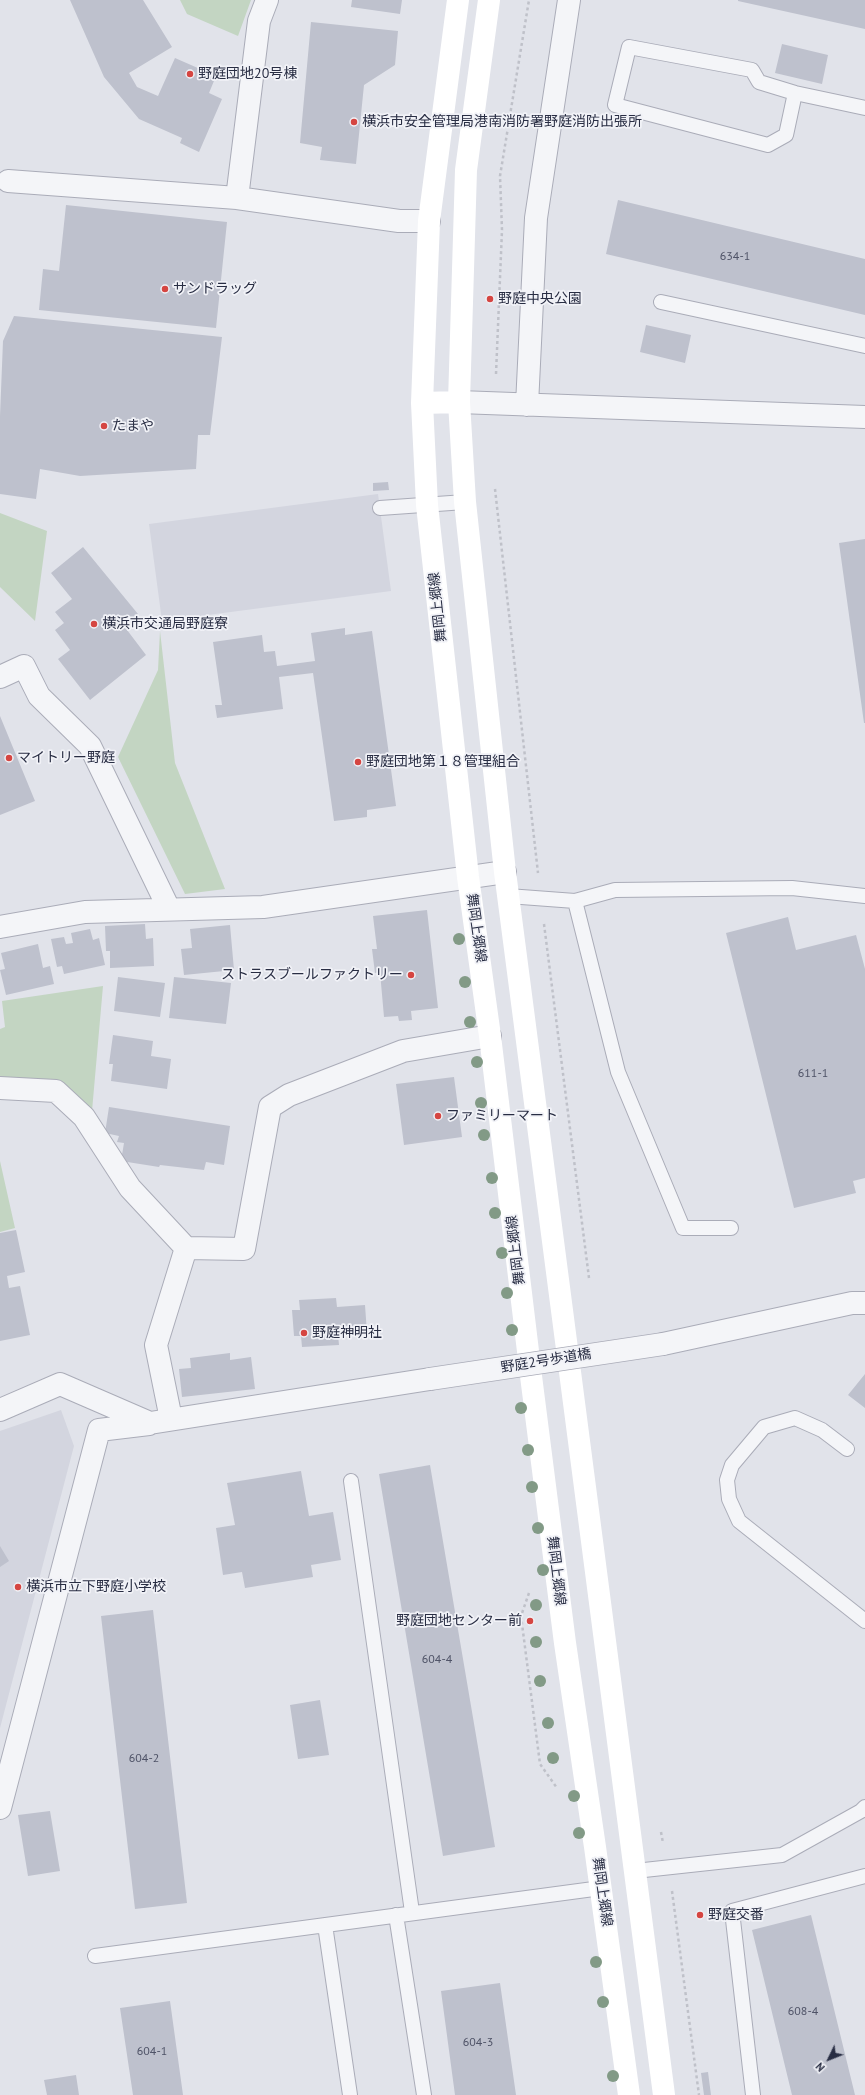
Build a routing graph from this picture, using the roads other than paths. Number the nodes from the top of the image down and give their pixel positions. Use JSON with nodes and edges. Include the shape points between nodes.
{"nodes":[{"id":1,"x":267,"y":0,"type":"edge"},
{"id":2,"x":458,"y":0,"type":"edge"},
{"id":3,"x":489,"y":0,"type":"edge"},
{"id":4,"x":569,"y":0,"type":"edge"},
{"id":5,"x":795,"y":93,"type":"junction"},
{"id":6,"x":865,"y":108,"type":"edge"},
{"id":7,"x":8,"y":181,"type":"dead end"},
{"id":8,"x":237,"y":198,"type":"junction"},
{"id":9,"x":429,"y":221,"type":"junction"},
{"id":10,"x":661,"y":302,"type":"dead end"},
{"id":11,"x":865,"y":346,"type":"edge"},
{"id":12,"x":459,"y":402,"type":"junction"},
{"id":13,"x":422,"y":403,"type":"junction"},
{"id":14,"x":527,"y":405,"type":"junction"},
{"id":15,"x":865,"y":417,"type":"edge"},
{"id":16,"x":465,"y":502,"type":"junction"},
{"id":17,"x":427,"y":505,"type":"junction"},
{"id":18,"x":380,"y":508,"type":"dead end"},
{"id":19,"x":0,"y":677,"type":"edge"},
{"id":20,"x":505,"y":872,"type":"junction"},
{"id":21,"x":468,"y":877,"type":"junction"},
{"id":22,"x":508,"y":896,"type":"junction"},
{"id":23,"x":865,"y":896,"type":"edge"},
{"id":24,"x":575,"y":901,"type":"junction"},
{"id":25,"x":169,"y":909,"type":"junction"},
{"id":26,"x":0,"y":927,"type":"edge"},
{"id":27,"x":490,"y":1036,"type":"junction"},
{"id":28,"x":0,"y":1088,"type":"edge"},
{"id":29,"x":731,"y":1228,"type":"dead end"},
{"id":30,"x":186,"y":1248,"type":"junction"},
{"id":31,"x":865,"y":1303,"type":"edge"},
{"id":32,"x":0,"y":1410,"type":"edge"},
{"id":33,"x":171,"y":1419,"type":"junction"},
{"id":34,"x":150,"y":1423,"type":"junction"},
{"id":35,"x":847,"y":1449,"type":"dead end"},
{"id":36,"x":351,"y":1481,"type":"dead end"},
{"id":37,"x":865,"y":1621,"type":"edge"},
{"id":38,"x":865,"y":1807,"type":"edge"},
{"id":39,"x":0,"y":1808,"type":"edge"},
{"id":40,"x":635,"y":1871,"type":"junction"},
{"id":41,"x":865,"y":1876,"type":"edge"},
{"id":42,"x":601,"y":1888,"type":"junction"},
{"id":43,"x":412,"y":1912,"type":"junction"},
{"id":44,"x":396,"y":1915,"type":"junction"},
{"id":45,"x":325,"y":1925,"type":"junction"},
{"id":46,"x":95,"y":1956,"type":"dead end"},
{"id":47,"x":350,"y":2095,"type":"edge"},
{"id":48,"x":424,"y":2095,"type":"edge"},
{"id":49,"x":629,"y":2095,"type":"edge"},
{"id":50,"x":664,"y":2095,"type":"edge"},
{"id":51,"x":753,"y":2095,"type":"edge"}],
"edges":[{"from":1,"to":8,"type":"street","via":[[259,21]]},
{"from":2,"to":9,"type":"street","name":"舞岡上郷線"},
{"from":3,"to":12,"type":"street","via":[[466,170]]},
{"from":4,"to":14,"type":"street","via":[[536,218]]},
{"from":5,"to":5,"type":"lane","via":[[759,82],[752,70],[629,47],[615,105],[768,145],[786,135]]},
{"from":5,"to":6,"type":"lane"},
{"from":7,"to":8,"type":"street"},
{"from":8,"to":9,"type":"street","via":[[399,221]]},
{"from":9,"to":13,"type":"street","name":"舞岡上郷線"},
{"from":10,"to":11,"type":"lane"},
{"from":12,"to":13,"type":"street"},
{"from":12,"to":14,"type":"street"},
{"from":12,"to":16,"type":"street"},
{"from":13,"to":17,"type":"street","name":"舞岡上郷線"},
{"from":14,"to":15,"type":"street"},
{"from":16,"to":17,"type":"lane"},
{"from":16,"to":20,"type":"street"},
{"from":17,"to":18,"type":"lane"},
{"from":17,"to":21,"type":"street","name":"舞岡上郷線"},
{"from":19,"to":25,"type":"street","via":[[24,666],[39,696],[90,746]]},
{"from":20,"to":21,"type":"street"},
{"from":20,"to":22,"type":"street"},
{"from":21,"to":25,"type":"street","via":[[263,907]]},
{"from":21,"to":27,"type":"street","name":"舞岡上郷線"},
{"from":22,"to":24,"type":"lane"},
{"from":22,"to":40,"type":"street"},
{"from":23,"to":24,"type":"lane","via":[[792,888],[615,890]]},
{"from":24,"to":29,"type":"lane","via":[[618,1072],[683,1228]]},
{"from":25,"to":26,"type":"street","via":[[85,912]]},
{"from":27,"to":30,"type":"street","via":[[402,1051],[289,1095],[270,1107],[244,1249]]},
{"from":27,"to":42,"type":"street","name":"舞岡上郷線","via":[[563,1627]]},
{"from":28,"to":30,"type":"street","via":[[56,1091],[84,1117],[130,1188]]},
{"from":30,"to":33,"type":"street","via":[[156,1345]]},
{"from":31,"to":33,"type":"street","name":"野庭2号歩道橋","bridge":true,"via":[[852,1303],[663,1344]]},
{"from":32,"to":34,"type":"street","via":[[60,1384]]},
{"from":33,"to":34,"type":"street","name":"野庭2号歩道橋"},
{"from":34,"to":39,"type":"street","name":"野庭2号歩道橋","via":[[100,1430]]},
{"from":35,"to":37,"type":"lane","via":[[822,1430],[795,1418],[764,1427],[732,1465],[727,1480],[729,1499],[739,1521]]},
{"from":36,"to":43,"type":"lane"},
{"from":38,"to":40,"type":"lane","via":[[782,1855]]},
{"from":40,"to":50,"type":"street"},
{"from":41,"to":51,"type":"lane","via":[[732,1911]]},
{"from":42,"to":43,"type":"lane"},
{"from":42,"to":49,"type":"street","name":"舞岡上郷線"},
{"from":43,"to":44,"type":"lane"},
{"from":44,"to":45,"type":"lane"},
{"from":44,"to":48,"type":"lane"},
{"from":45,"to":46,"type":"lane"},
{"from":45,"to":47,"type":"lane"}]}
